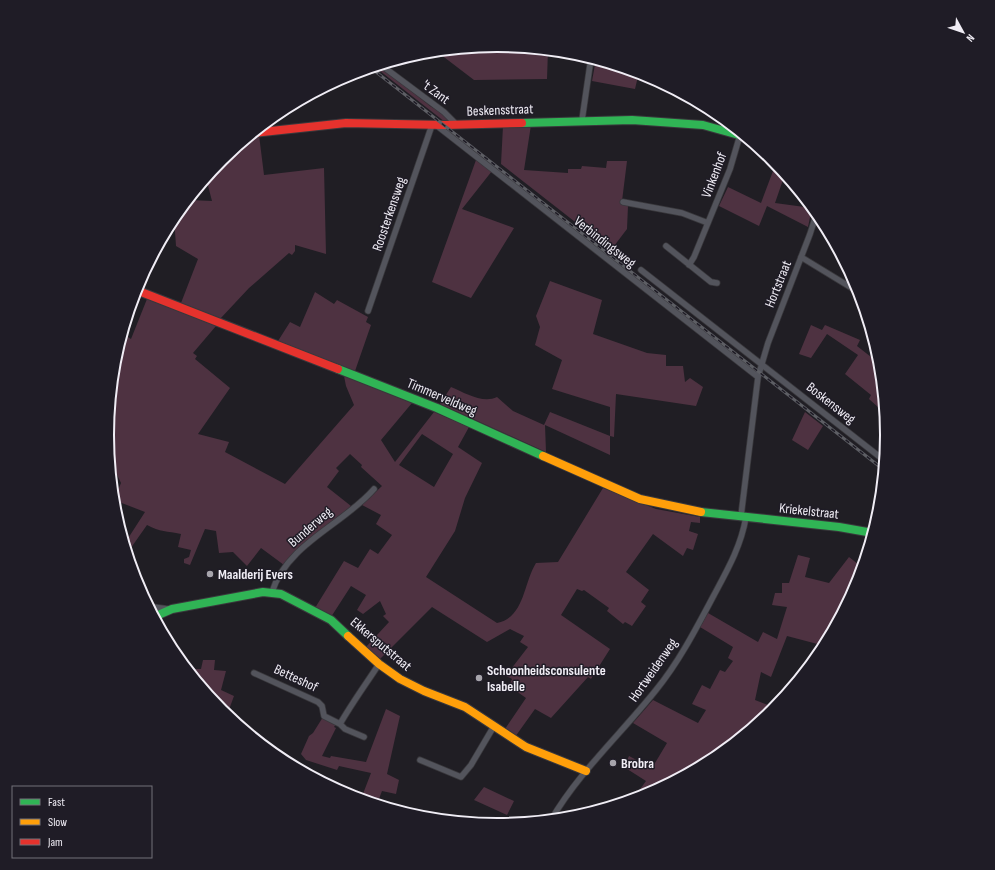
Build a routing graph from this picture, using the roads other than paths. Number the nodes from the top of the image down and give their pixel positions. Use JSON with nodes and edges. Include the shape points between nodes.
{"nodes":[{"id":1,"x":590,"y":63,"type":"edge"},
{"id":2,"x":386,"y":69,"type":"edge"},
{"id":3,"x":582,"y":120,"type":"junction"},
{"id":4,"x":457,"y":124,"type":"junction"},
{"id":5,"x":434,"y":125,"type":"junction"},
{"id":6,"x":263,"y":132,"type":"edge"},
{"id":7,"x":734,"y":133,"type":"edge"},
{"id":8,"x":741,"y":140,"type":"edge"},
{"id":9,"x":623,"y":202,"type":"dead end"},
{"id":10,"x":814,"y":220,"type":"edge"},
{"id":11,"x":708,"y":223,"type":"junction"},
{"id":12,"x":666,"y":246,"type":"dead end"},
{"id":13,"x":801,"y":257,"type":"junction"},
{"id":14,"x":689,"y":265,"type":"junction"},
{"id":15,"x":641,"y":270,"type":"dead end"},
{"id":16,"x":717,"y":283,"type":"dead end"},
{"id":17,"x":851,"y":287,"type":"edge"},
{"id":18,"x":142,"y":292,"type":"edge"},
{"id":19,"x":368,"y":311,"type":"dead end"},
{"id":20,"x":702,"y":314,"type":"dead end"},
{"id":21,"x":762,"y":362,"type":"junction"},
{"id":22,"x":758,"y":374,"type":"junction"},
{"id":23,"x":880,"y":457,"type":"edge"},
{"id":24,"x":374,"y":489,"type":"dead end"},
{"id":25,"x":743,"y":516,"type":"junction"},
{"id":26,"x":867,"y":532,"type":"edge"},
{"id":27,"x":272,"y":592,"type":"junction"},
{"id":28,"x":155,"y":607,"type":"edge"},
{"id":29,"x":172,"y":609,"type":"junction"},
{"id":30,"x":160,"y":615,"type":"edge"},
{"id":31,"x":379,"y":664,"type":"junction"},
{"id":32,"x":254,"y":673,"type":"dead end"},
{"id":33,"x":340,"y":724,"type":"junction"},
{"id":34,"x":494,"y":726,"type":"junction"},
{"id":35,"x":364,"y":737,"type":"dead end"},
{"id":36,"x":420,"y":760,"type":"dead end"},
{"id":37,"x":586,"y":771,"type":"junction"},
{"id":38,"x":555,"y":814,"type":"edge"}],
"edges":[{"from":1,"to":3,"type":"street"},
{"from":2,"to":4,"type":"street","name":"'t Zant"},
{"from":3,"to":4,"type":"street","name":"Beskensstraat"},
{"from":3,"to":7,"type":"street","name":"Beskensstraat","via":[[663,121],[709,126]]},
{"from":4,"to":5,"type":"street","name":"Beskensstraat"},
{"from":5,"to":6,"type":"street","name":"Beskensstraat","via":[[346,123]]},
{"from":5,"to":19,"type":"street","name":"Roosterkensweg"},
{"from":5,"to":22,"type":"street","name":"Verbindingsweg"},
{"from":8,"to":11,"type":"street","name":"Vinkenhof"},
{"from":9,"to":11,"type":"street","via":[[682,213]]},
{"from":10,"to":13,"type":"street","name":"Hortstraat"},
{"from":11,"to":14,"type":"street","name":"Vinkenhof"},
{"from":12,"to":14,"type":"street"},
{"from":13,"to":17,"type":"street"},
{"from":13,"to":21,"type":"street","name":"Hortstraat"},
{"from":14,"to":16,"type":"street","via":[[711,282]]},
{"from":15,"to":21,"type":"street"},
{"from":18,"to":25,"type":"street","name":"Timmerveldweg","via":[[437,408],[640,499],[675,509]]},
{"from":20,"to":21,"type":"street"},
{"from":21,"to":22,"type":"street","name":"Hortstraat"},
{"from":21,"to":23,"type":"street","name":"Boskensweg"},
{"from":22,"to":25,"type":"street","name":"Hortweidenweg"},
{"from":24,"to":27,"type":"street","name":"Bunderweg","via":[[360,504],[298,552],[276,580]]},
{"from":25,"to":26,"type":"street","name":"Kriekelstraat"},
{"from":25,"to":37,"type":"street","name":"Hortweidenweg","via":[[742,538],[735,556],[666,677]]},
{"from":27,"to":29,"type":"street","name":"Ekkersputstraat"},
{"from":27,"to":31,"type":"street","name":"Ekkersputstraat","via":[[289,597],[331,620]]},
{"from":28,"to":29,"type":"street","name":"Ekkersputstraat"},
{"from":29,"to":30,"type":"street","name":"Ekkersputstraat"},
{"from":31,"to":33,"type":"street","via":[[360,694],[353,700]]},
{"from":31,"to":34,"type":"street","name":"Ekkersputstraat","via":[[411,685],[455,702]]},
{"from":32,"to":33,"type":"street","name":"Betteshof","via":[[318,702],[322,706],[324,716]]},
{"from":33,"to":35,"type":"street","name":"Betteshof","via":[[345,729]]},
{"from":34,"to":36,"type":"street","via":[[461,777]]},
{"from":34,"to":37,"type":"street","name":"Ekkersputstraat","via":[[526,747]]},
{"from":37,"to":38,"type":"street","name":"Hortweidenweg"}]}
